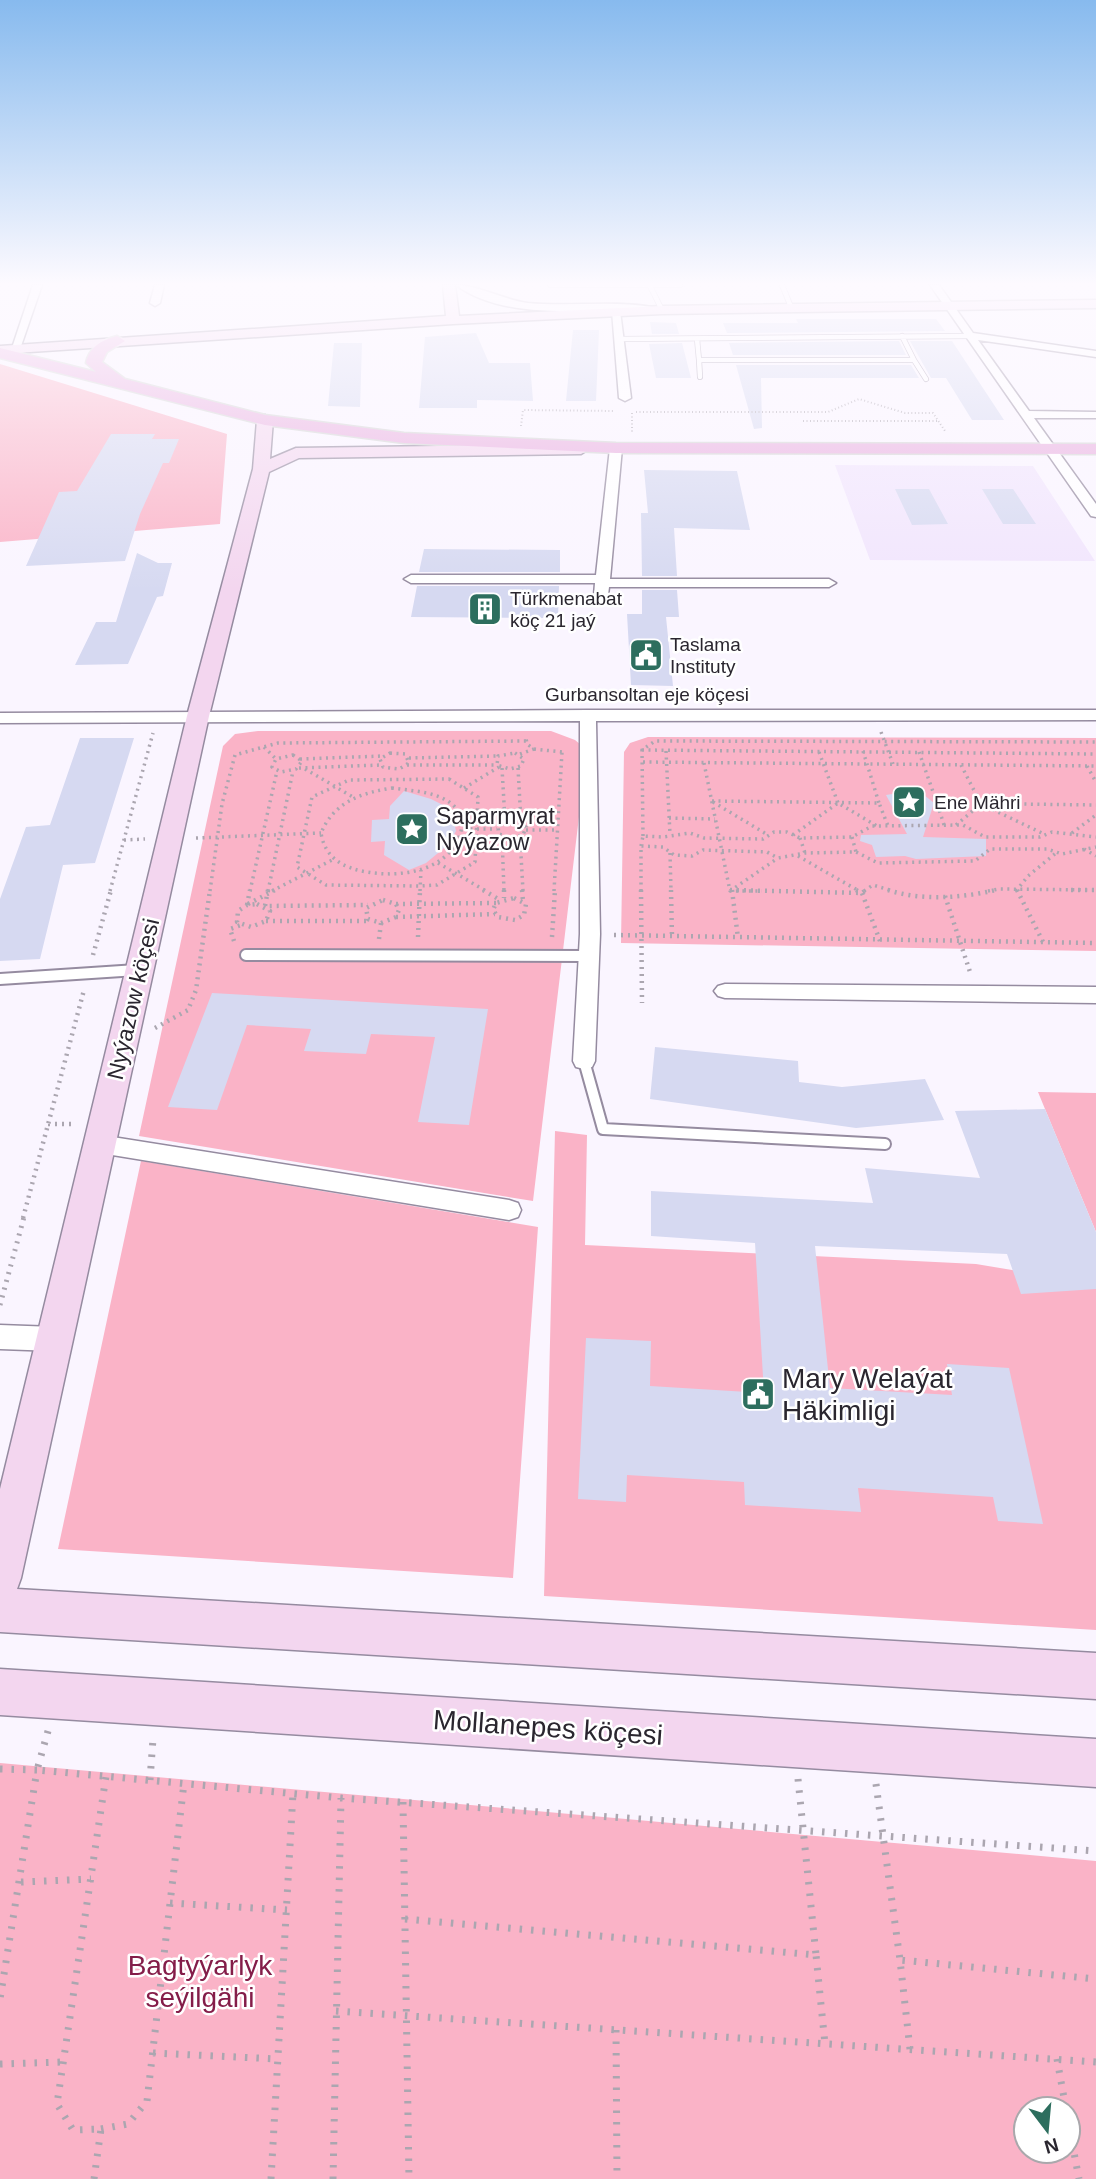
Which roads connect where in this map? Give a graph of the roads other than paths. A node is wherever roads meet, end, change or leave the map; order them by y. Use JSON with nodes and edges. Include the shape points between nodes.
{"nodes":[{"id":1,"x":133,"y":387,"type":"edge"},
{"id":2,"x":624,"y":387,"type":"edge"},
{"id":3,"x":1006,"y":387,"type":"edge"},
{"id":4,"x":625,"y":398,"type":"dead end"},
{"id":5,"x":1025,"y":414,"type":"junction"},
{"id":6,"x":1096,"y":415,"type":"edge"},
{"id":7,"x":265,"y":420,"type":"junction"},
{"id":8,"x":615,"y":448,"type":"junction"},
{"id":9,"x":1049,"y":449,"type":"junction"},
{"id":10,"x":1096,"y":449,"type":"edge"},
{"id":11,"x":261,"y":469,"type":"junction"},
{"id":12,"x":1096,"y":513,"type":"edge"},
{"id":13,"x":411,"y":579,"type":"dead end"},
{"id":14,"x":829,"y":583,"type":"dead end"},
{"id":15,"x":602,"y":586,"type":"junction"},
{"id":16,"x":0,"y":703,"type":"edge"},
{"id":17,"x":587,"y":715,"type":"junction"},
{"id":18,"x":1096,"y":715,"type":"edge"},
{"id":19,"x":198,"y":716,"type":"junction"},
{"id":20,"x":0,"y":718,"type":"edge"},
{"id":21,"x":246,"y":955,"type":"dead end"},
{"id":22,"x":587,"y":956,"type":"junction"},
{"id":23,"x":140,"y":970,"type":"junction"},
{"id":24,"x":0,"y":978,"type":"edge"},
{"id":25,"x":725,"y":991,"type":"dead end"},
{"id":26,"x":1096,"y":995,"type":"edge"},
{"id":27,"x":584,"y":1061,"type":"joint"},
{"id":28,"x":100,"y":1144,"type":"junction"},
{"id":29,"x":885,"y":1144,"type":"dead end"},
{"id":30,"x":509,"y":1210,"type":"dead end"},
{"id":31,"x":0,"y":1337,"type":"edge"},
{"id":32,"x":55,"y":1339,"type":"junction"},
{"id":33,"x":0,"y":1578,"type":"edge"},
{"id":34,"x":0,"y":1610,"type":"edge"},
{"id":35,"x":1096,"y":1676,"type":"edge"},
{"id":36,"x":0,"y":1692,"type":"edge"},
{"id":37,"x":1096,"y":1763,"type":"edge"}],
"edges":[{"from":1,"to":7,"type":"main road"},
{"from":2,"to":4,"type":"street"},
{"from":3,"to":5,"type":"street"},
{"from":5,"to":6,"type":"street"},
{"from":5,"to":9,"type":"street"},
{"from":7,"to":8,"type":"main road","via":[[404,438]]},
{"from":7,"to":11,"type":"street","name":"Nyýazow köçesi"},
{"from":8,"to":9,"type":"main road"},
{"from":8,"to":11,"type":"street","via":[[296,453]]},
{"from":8,"to":15,"type":"street"},
{"from":9,"to":10,"type":"main road"},
{"from":9,"to":12,"type":"street"},
{"from":11,"to":19,"type":"street","name":"Nyýazow köçesi"},
{"from":13,"to":15,"type":"street"},
{"from":14,"to":15,"type":"street"},
{"from":16,"to":19,"type":"street","name":"Gurbansoltan eje köçesi","via":[[139,703]]},
{"from":17,"to":18,"type":"street","name":"Gurbansoltan eje köçesi"},
{"from":17,"to":19,"type":"street","name":"Gurbansoltan eje köçesi"},
{"from":17,"to":22,"type":"street"},
{"from":19,"to":20,"type":"street","name":"Gurbansoltan eje köçesi"},
{"from":19,"to":23,"type":"street","name":"Nyýazow köçesi"},
{"from":21,"to":22,"type":"lane"},
{"from":22,"to":27,"type":"street"},
{"from":23,"to":24,"type":"lane"},
{"from":23,"to":28,"type":"street","name":"Nyýazow köçesi"},
{"from":25,"to":26,"type":"street"},
{"from":27,"to":29,"type":"lane","via":[[603,1129]]},
{"from":28,"to":30,"type":"street"},
{"from":28,"to":32,"type":"street","name":"Nyýazow köçesi"},
{"from":31,"to":32,"type":"street"},
{"from":32,"to":33,"type":"street","name":"Nyýazow köçesi"},
{"from":34,"to":35,"type":"street"},
{"from":36,"to":37,"type":"street","name":"Mollanepes köçesi"}]}
